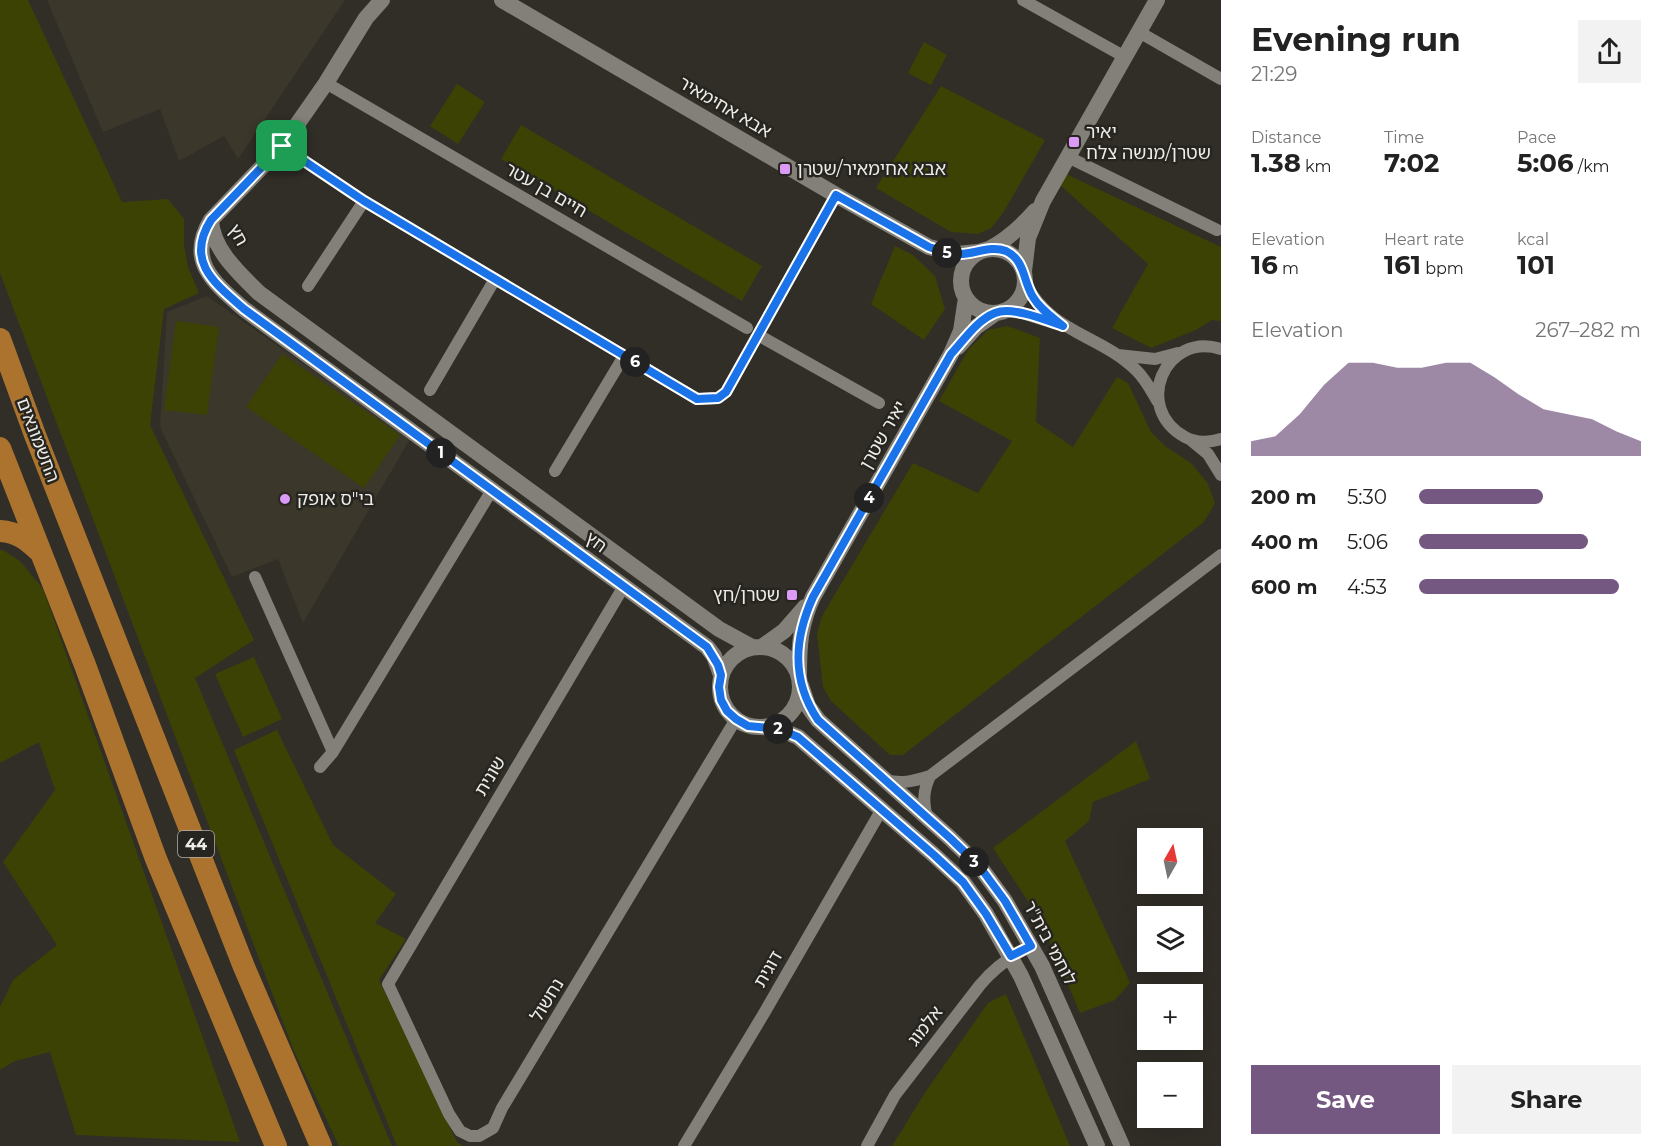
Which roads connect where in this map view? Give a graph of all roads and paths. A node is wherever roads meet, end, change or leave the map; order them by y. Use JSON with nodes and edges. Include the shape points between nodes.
{"nodes":[{"id":1,"x":373,"y":0,"type":"edge"},
{"id":2,"x":382,"y":0,"type":"edge"},
{"id":3,"x":502,"y":0,"type":"edge"},
{"id":4,"x":1023,"y":0,"type":"edge"},
{"id":5,"x":1157,"y":0,"type":"edge"},
{"id":6,"x":366,"y":18,"type":"junction"},
{"id":7,"x":1139,"y":32,"type":"junction"},
{"id":8,"x":1125,"y":57,"type":"junction"},
{"id":9,"x":1221,"y":79,"type":"edge"},
{"id":10,"x":326,"y":83,"type":"junction"},
{"id":11,"x":282,"y":146,"type":"junction"},
{"id":12,"x":1068,"y":157,"type":"junction"},
{"id":13,"x":836,"y":195,"type":"junction"},
{"id":14,"x":364,"y":201,"type":"junction"},
{"id":15,"x":1043,"y":201,"type":"junction"},
{"id":16,"x":211,"y":220,"type":"junction"},
{"id":17,"x":1217,"y":230,"type":"dead end"},
{"id":18,"x":929,"y":247,"type":"junction"},
{"id":19,"x":984,"y":250,"type":"junction"},
{"id":20,"x":1024,"y":277,"type":"junction"},
{"id":21,"x":495,"y":279,"type":"junction"},
{"id":22,"x":308,"y":286,"type":"dead end"},
{"id":23,"x":964,"y":292,"type":"junction"},
{"id":24,"x":999,"y":312,"type":"junction"},
{"id":25,"x":1063,"y":326,"type":"junction"},
{"id":26,"x":753,"y":331,"type":"junction"},
{"id":27,"x":0,"y":339,"type":"edge"},
{"id":28,"x":1221,"y":349,"type":"edge"},
{"id":29,"x":1182,"y":352,"type":"junction"},
{"id":30,"x":951,"y":354,"type":"junction"},
{"id":31,"x":1117,"y":355,"type":"junction"},
{"id":32,"x":624,"y":356,"type":"junction"},
{"id":33,"x":430,"y":390,"type":"dead end"},
{"id":34,"x":1158,"y":402,"type":"junction"},
{"id":35,"x":879,"y":403,"type":"dead end"},
{"id":36,"x":1221,"y":439,"type":"edge"},
{"id":37,"x":1191,"y":440,"type":"junction"},
{"id":38,"x":0,"y":448,"type":"edge"},
{"id":39,"x":0,"y":456,"type":"edge"},
{"id":40,"x":555,"y":471,"type":"dead end"},
{"id":41,"x":1221,"y":475,"type":"edge"},
{"id":42,"x":0,"y":489,"type":"edge"},
{"id":43,"x":492,"y":490,"type":"junction"},
{"id":44,"x":0,"y":531,"type":"edge"},
{"id":45,"x":40,"y":552,"type":"junction"},
{"id":46,"x":1221,"y":555,"type":"edge"},
{"id":47,"x":255,"y":577,"type":"dead end"},
{"id":48,"x":624,"y":586,"type":"junction"},
{"id":49,"x":813,"y":597,"type":"junction"},
{"id":50,"x":758,"y":647,"type":"junction"},
{"id":51,"x":721,"y":675,"type":"junction"},
{"id":52,"x":800,"y":680,"type":"junction"},
{"id":53,"x":736,"y":719,"type":"junction"},
{"id":54,"x":762,"y":727,"type":"junction"},
{"id":55,"x":333,"y":752,"type":"junction"},
{"id":56,"x":320,"y":767,"type":"dead end"},
{"id":57,"x":930,"y":776,"type":"junction"},
{"id":58,"x":881,"y":777,"type":"junction"},
{"id":59,"x":882,"y":809,"type":"junction"},
{"id":60,"x":927,"y":818,"type":"junction"},
{"id":61,"x":1031,"y":946,"type":"junction"},
{"id":62,"x":1011,"y":956,"type":"junction"},
{"id":63,"x":388,"y":984,"type":"joint"},
{"id":64,"x":276,"y":1146,"type":"edge"},
{"id":65,"x":321,"y":1146,"type":"edge"},
{"id":66,"x":684,"y":1146,"type":"edge"},
{"id":67,"x":867,"y":1146,"type":"edge"},
{"id":68,"x":1097,"y":1146,"type":"edge"},
{"id":69,"x":1122,"y":1146,"type":"edge"}],
"edges":[{"from":1,"to":6,"type":"street"},
{"from":2,"to":6,"type":"street"},
{"from":3,"to":13,"type":"street","name":"אבא אחימאיר"},
{"from":4,"to":8,"type":"street"},
{"from":5,"to":7,"type":"street"},
{"from":6,"to":10,"type":"street"},
{"from":7,"to":8,"type":"street"},
{"from":7,"to":9,"type":"street"},
{"from":8,"to":12,"type":"street"},
{"from":10,"to":11,"type":"street"},
{"from":10,"to":26,"type":"street","name":"חיים בן עטר"},
{"from":11,"to":14,"type":"street"},
{"from":11,"to":16,"type":"street"},
{"from":12,"to":15,"type":"street"},
{"from":12,"to":17,"type":"street"},
{"from":13,"to":18,"type":"street","name":"אבא אחימאיר"},
{"from":13,"to":26,"type":"street"},
{"from":14,"to":21,"type":"street"},
{"from":14,"to":22,"type":"street"},
{"from":15,"to":19,"type":"street","via":[[1018,231]]},
{"from":15,"to":20,"type":"street","via":[[1028,238]]},
{"from":16,"to":43,"type":"street","name":"חץ","via":[[202,241],[201,262],[226,293]]},
{"from":16,"to":50,"type":"street","name":"חץ","via":[[214,237],[223,252],[259,293],[719,629]]},
{"from":18,"to":19,"type":"street","name":"אבא אחימאיר","via":[[957,254]]},
{"from":18,"to":23,"type":"street","name":"אבא אחימאיר","via":[[948,266]]},
{"from":19,"to":20,"type":"street","via":[[1007,252],[1020,263]]},
{"from":19,"to":23,"type":"street","via":[[966,262],[961,277]]},
{"from":20,"to":24,"type":"street","via":[[1018,300]]},
{"from":20,"to":25,"type":"street","via":[[1034,299]]},
{"from":21,"to":32,"type":"street"},
{"from":21,"to":33,"type":"street"},
{"from":23,"to":24,"type":"street","via":[[976,308]]},
{"from":23,"to":30,"type":"street","name":"יאיר שטרן","via":[[961,331]]},
{"from":24,"to":25,"type":"street","via":[[1022,313]]},
{"from":24,"to":30,"type":"street","name":"יאיר שטרן","via":[[976,327]]},
{"from":25,"to":31,"type":"street"},
{"from":26,"to":32,"type":"street","via":[[726,392],[718,398],[697,399]]},
{"from":26,"to":35,"type":"street","name":"חיים בן עטר"},
{"from":27,"to":65,"type":"highway","name":"החשמונאים","number":"44","via":[[244,966]]},
{"from":28,"to":29,"type":"street","via":[[1201,346]]},
{"from":29,"to":31,"type":"street","via":[[1155,359]]},
{"from":29,"to":34,"type":"street","via":[[1165,368]]},
{"from":30,"to":49,"type":"street","name":"יאיר שטרן"},
{"from":31,"to":34,"type":"street","via":[[1144,379]]},
{"from":32,"to":40,"type":"street"},
{"from":34,"to":37,"type":"street","via":[[1175,431]]},
{"from":36,"to":37,"type":"street"},
{"from":37,"to":41,"type":"street","via":[[1208,454]]},
{"from":38,"to":45,"type":"highway","number":"44"},
{"from":39,"to":42,"type":"highway"},
{"from":43,"to":48,"type":"street","name":"חץ"},
{"from":43,"to":55,"type":"street"},
{"from":44,"to":45,"type":"highway","via":[[24,537]]},
{"from":45,"to":64,"type":"highway","number":"44","via":[[86,665],[156,859]]},
{"from":46,"to":57,"type":"street"},
{"from":47,"to":55,"type":"street"},
{"from":48,"to":51,"type":"street","name":"חץ","via":[[707,647]]},
{"from":48,"to":63,"type":"street","name":"שונית"},
{"from":49,"to":50,"type":"street","name":"יאיר שטרן","via":[[784,631]]},
{"from":49,"to":52,"type":"street","name":"יאיר שטרן","via":[[801,630]]},
{"from":50,"to":51,"type":"street","via":[[732,657]]},
{"from":50,"to":52,"type":"street","via":[[786,655]]},
{"from":51,"to":53,"type":"street","via":[[721,700]]},
{"from":52,"to":54,"type":"street","via":[[799,698],[790,714]]},
{"from":52,"to":58,"type":"street","name":"לוחמי בית\"ר","via":[[808,706],[818,720]]},
{"from":53,"to":54,"type":"street","via":[[748,726]]},
{"from":53,"to":63,"type":"street","name":"נחשול","via":[[493,1128],[479,1136],[460,1131]]},
{"from":54,"to":59,"type":"street","via":[[798,737]]},
{"from":55,"to":56,"type":"street"},
{"from":57,"to":58,"type":"street","via":[[904,782]]},
{"from":57,"to":60,"type":"street","via":[[923,799]]},
{"from":58,"to":60,"type":"street","name":"לוחמי בית\"ר"},
{"from":59,"to":62,"type":"street","via":[[963,882]]},
{"from":59,"to":66,"type":"street","name":"דוגית"},
{"from":60,"to":61,"type":"street","name":"לוחמי בית\"ר","via":[[980,867]]},
{"from":61,"to":62,"type":"street","name":"אלמוג"},
{"from":61,"to":69,"type":"street","name":"לוחמי בית\"ר"},
{"from":62,"to":67,"type":"street","name":"אלמוג","via":[[993,970],[931,1047],[895,1095]]},
{"from":62,"to":68,"type":"street"}]}
